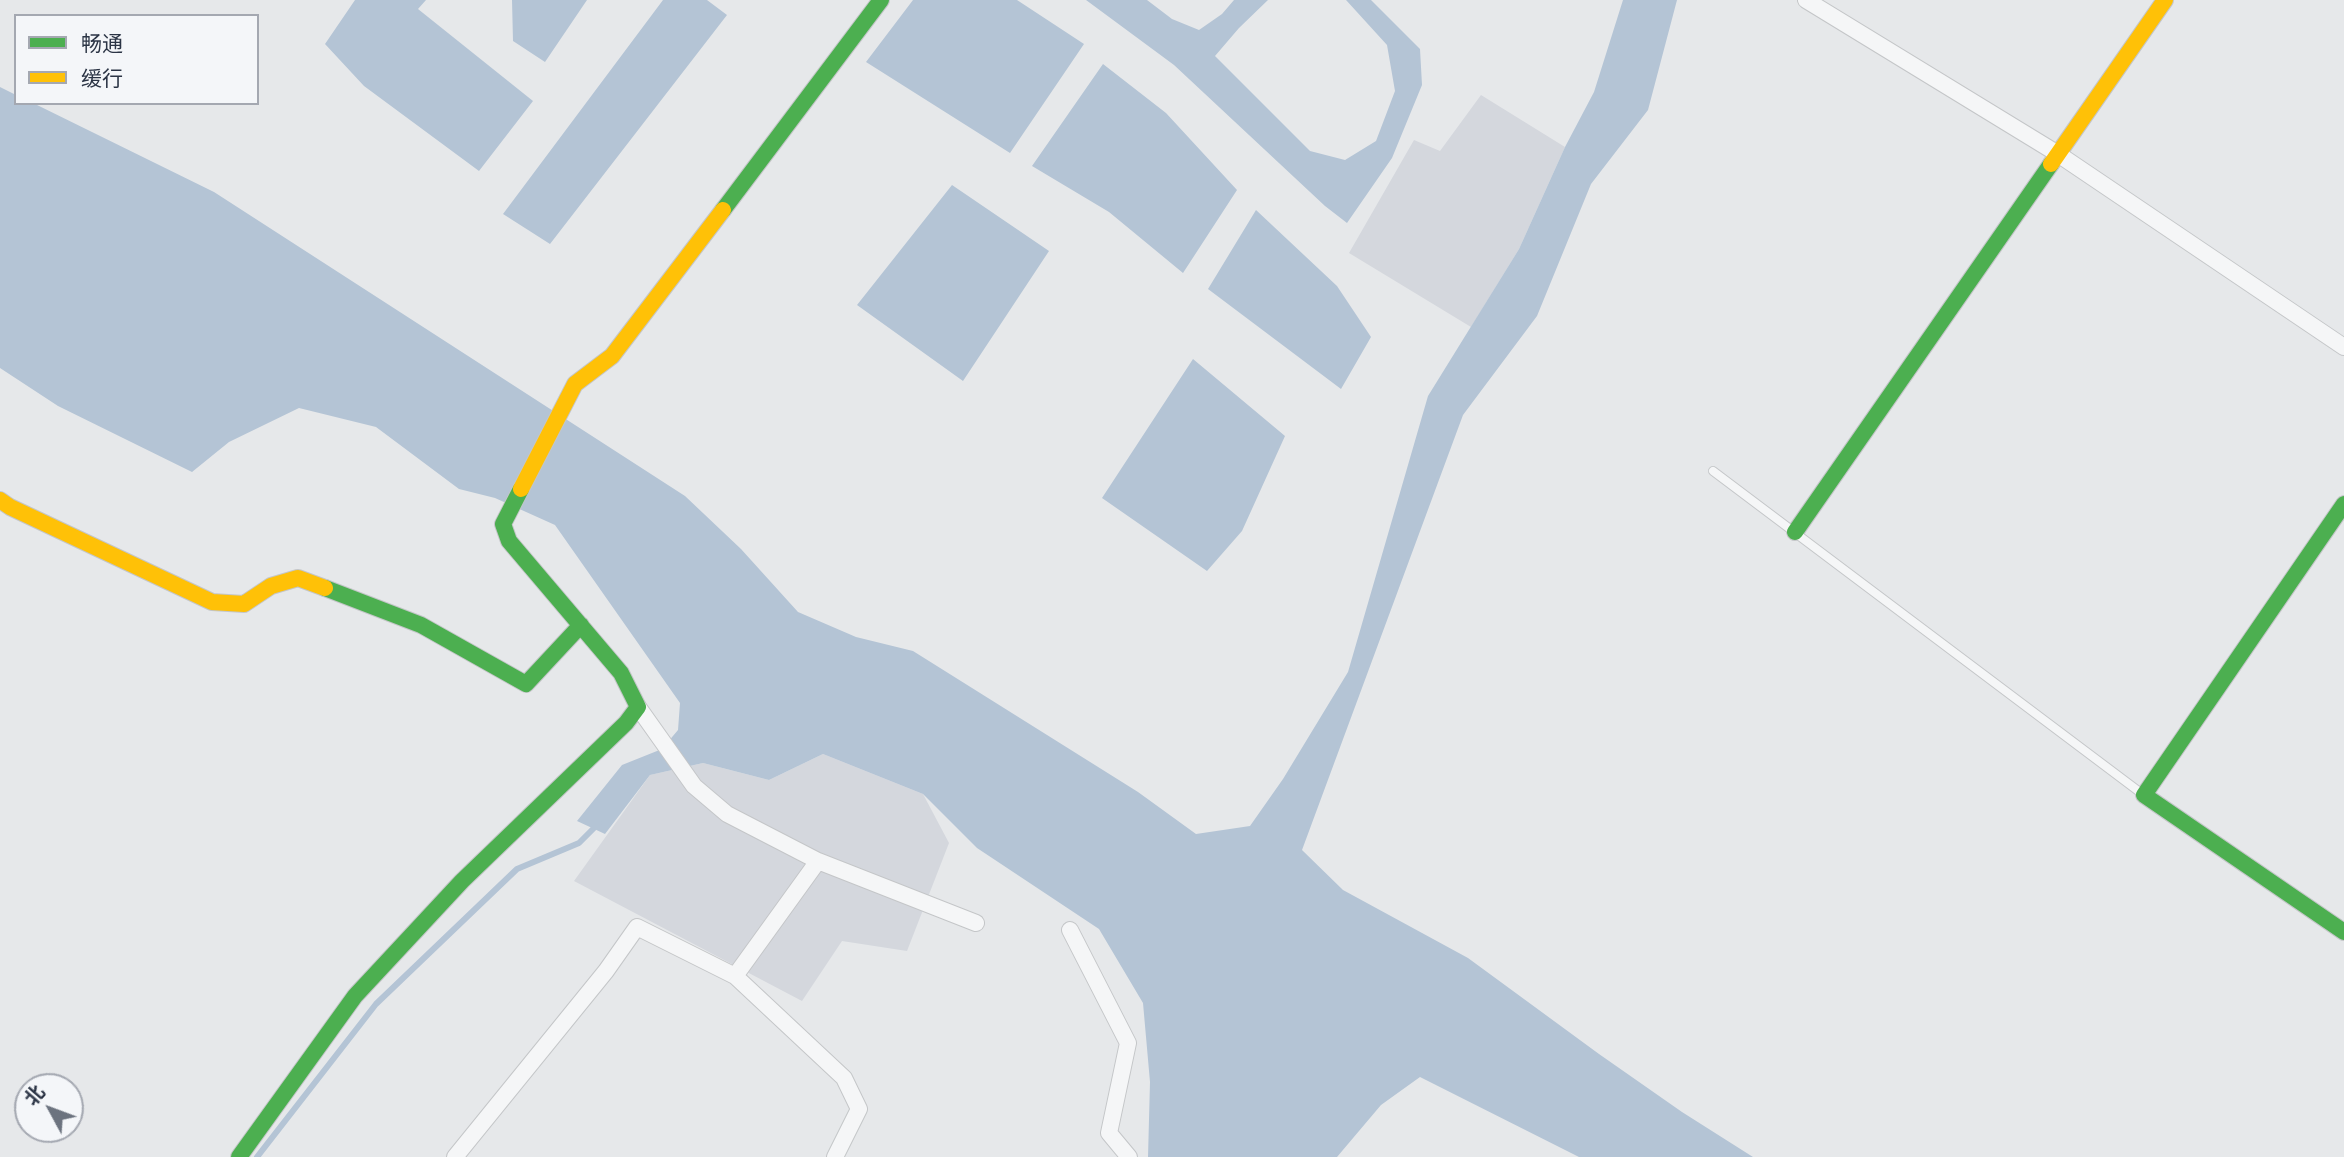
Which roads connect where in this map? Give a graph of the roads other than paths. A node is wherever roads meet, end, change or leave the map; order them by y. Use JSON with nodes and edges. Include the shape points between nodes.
{"nodes":[{"id":1,"x":881,"y":0,"type":"edge"},
{"id":2,"x":1806,"y":0,"type":"edge"},
{"id":3,"x":2165,"y":0,"type":"edge"},
{"id":4,"x":2058,"y":154,"type":"junction"},
{"id":5,"x":2344,"y":347,"type":"edge"},
{"id":6,"x":1713,"y":471,"type":"dead end"},
{"id":7,"x":0,"y":500,"type":"edge"},
{"id":8,"x":2344,"y":504,"type":"edge"},
{"id":9,"x":1795,"y":532,"type":"junction"},
{"id":10,"x":581,"y":625,"type":"junction"},
{"id":11,"x":638,"y":707,"type":"junction"},
{"id":12,"x":2144,"y":795,"type":"junction"},
{"id":13,"x":818,"y":861,"type":"junction"},
{"id":14,"x":976,"y":923,"type":"dead end"},
{"id":15,"x":1069,"y":930,"type":"dead end"},
{"id":16,"x":2344,"y":932,"type":"edge"},
{"id":17,"x":735,"y":976,"type":"junction"},
{"id":18,"x":842,"y":1155,"type":"edge"},
{"id":19,"x":239,"y":1157,"type":"edge"},
{"id":20,"x":455,"y":1157,"type":"edge"},
{"id":21,"x":1129,"y":1157,"type":"edge"}],
"edges":[{"from":1,"to":10,"type":"street","via":[[612,356],[575,384],[503,524],[509,541]]},
{"from":2,"to":4,"type":"street"},
{"from":3,"to":4,"type":"street"},
{"from":4,"to":5,"type":"street"},
{"from":4,"to":9,"type":"street"},
{"from":6,"to":9,"type":"lane"},
{"from":7,"to":10,"type":"street","via":[[212,601],[244,604],[271,586],[299,578],[421,625],[526,684]]},
{"from":8,"to":12,"type":"street"},
{"from":9,"to":12,"type":"lane"},
{"from":10,"to":11,"type":"street","via":[[621,673]]},
{"from":11,"to":13,"type":"street","via":[[694,786],[727,814]]},
{"from":11,"to":19,"type":"street","via":[[462,881],[355,996]]},
{"from":12,"to":16,"type":"street"},
{"from":13,"to":14,"type":"street"},
{"from":13,"to":17,"type":"street"},
{"from":15,"to":21,"type":"street","via":[[1128,1042],[1109,1133]]},
{"from":17,"to":18,"type":"street","via":[[844,1078],[859,1109]]},
{"from":17,"to":20,"type":"street","via":[[637,928]]}]}
